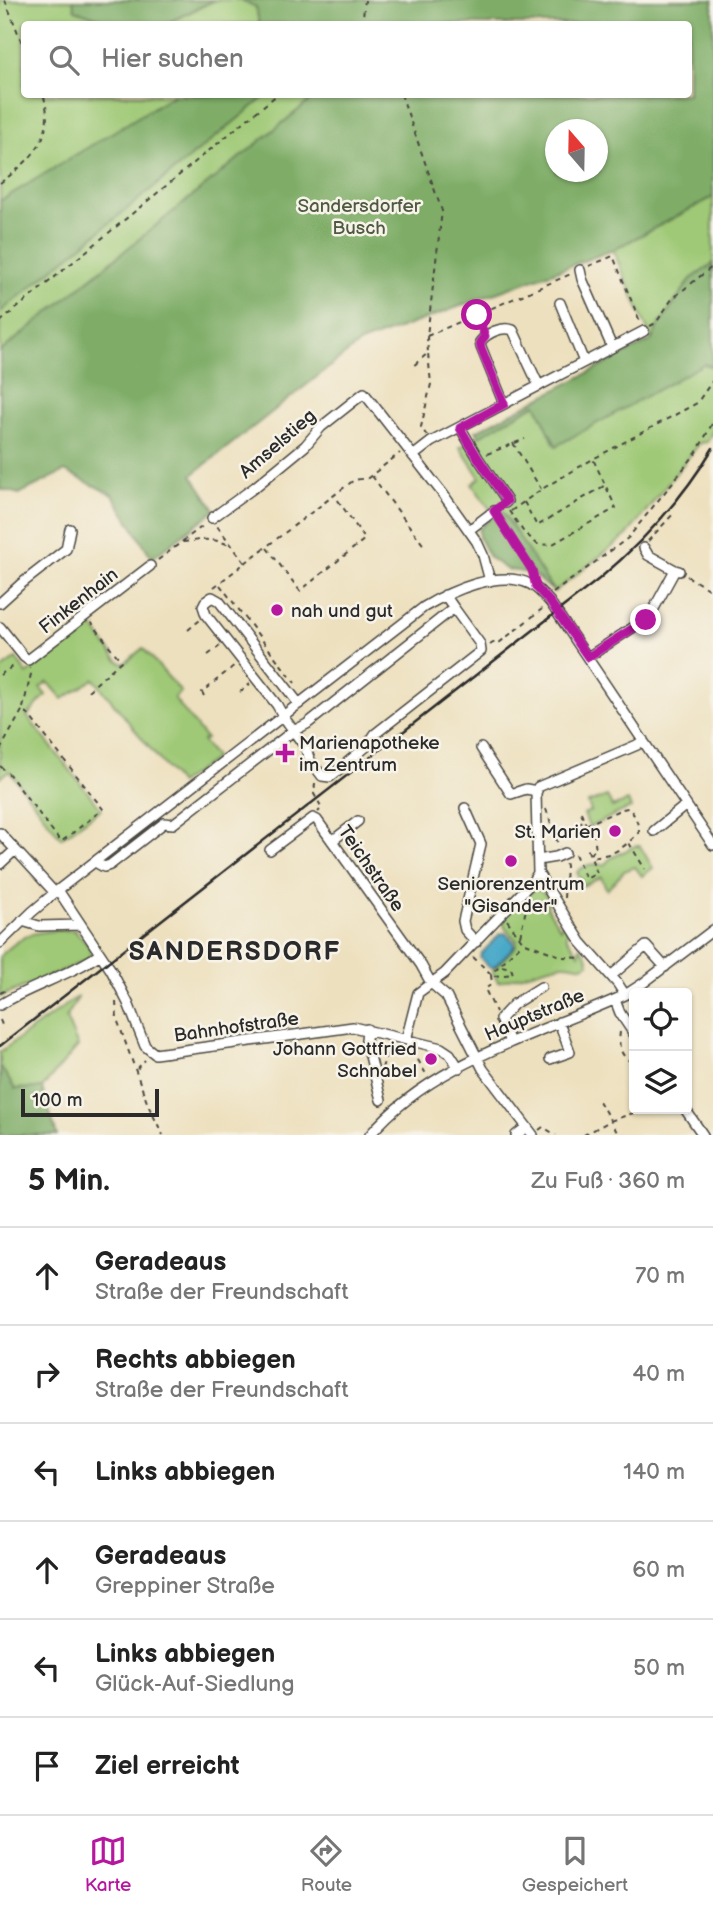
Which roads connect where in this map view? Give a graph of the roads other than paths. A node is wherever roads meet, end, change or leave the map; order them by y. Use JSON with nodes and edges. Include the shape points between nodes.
{"nodes":[{"id":1,"x":580,"y":270,"type":"road end"},
{"id":2,"x":559,"y":303,"type":"dead end"},
{"id":3,"x":643,"y":331,"type":"road end"},
{"id":4,"x":612,"y":347,"type":"junction"},
{"id":5,"x":584,"y":362,"type":"junction"},
{"id":6,"x":539,"y":386,"type":"junction"},
{"id":7,"x":504,"y":404,"type":"junction"},
{"id":8,"x":460,"y":428,"type":"junction"},
{"id":9,"x":410,"y":452,"type":"junction"},
{"id":10,"x":507,"y":507,"type":"road end"},
{"id":11,"x":494,"y":511,"type":"road end"},
{"id":12,"x":212,"y":518,"type":"road end"},
{"id":13,"x":71,"y":529,"type":"dead end"},
{"id":14,"x":469,"y":530,"type":"junction"},
{"id":15,"x":644,"y":548,"type":"road end"},
{"id":16,"x":150,"y":566,"type":"road end"},
{"id":17,"x":490,"y":581,"type":"junction"},
{"id":18,"x":445,"y":595,"type":"junction"},
{"id":19,"x":0,"y":603,"type":"edge"},
{"id":20,"x":454,"y":608,"type":"junction"},
{"id":21,"x":0,"y":627,"type":"edge"},
{"id":22,"x":588,"y":657,"type":"junction"},
{"id":23,"x":303,"y":701,"type":"junction"},
{"id":24,"x":283,"y":716,"type":"junction"},
{"id":25,"x":293,"y":731,"type":"junction"},
{"id":26,"x":643,"y":740,"type":"junction"},
{"id":27,"x":481,"y":748,"type":"dead end"},
{"id":28,"x":215,"y":769,"type":"junction"},
{"id":29,"x":225,"y":783,"type":"junction"},
{"id":30,"x":538,"y":789,"type":"junction"},
{"id":31,"x":686,"y":805,"type":"junction"},
{"id":32,"x":465,"y":808,"type":"dead end"},
{"id":33,"x":160,"y":811,"type":"junction"},
{"id":34,"x":358,"y":821,"type":"dead end"},
{"id":35,"x":164,"y":823,"type":"junction"},
{"id":36,"x":654,"y":831,"type":"dead end"},
{"id":37,"x":0,"y":833,"type":"edge"},
{"id":38,"x":332,"y":841,"type":"junction"},
{"id":39,"x":713,"y":845,"type":"edge"},
{"id":40,"x":270,"y":849,"type":"dead end"},
{"id":41,"x":15,"y":850,"type":"junction"},
{"id":42,"x":567,"y":853,"type":"road end"},
{"id":43,"x":538,"y":860,"type":"junction"},
{"id":44,"x":94,"y":862,"type":"junction"},
{"id":45,"x":0,"y":864,"type":"edge"},
{"id":46,"x":538,"y":873,"type":"junction"},
{"id":47,"x":57,"y":892,"type":"junction"},
{"id":48,"x":22,"y":921,"type":"junction"},
{"id":49,"x":81,"y":925,"type":"junction"},
{"id":50,"x":713,"y":930,"type":"edge"},
{"id":51,"x":476,"y":942,"type":"junction"},
{"id":52,"x":0,"y":943,"type":"edge"},
{"id":53,"x":100,"y":954,"type":"junction"},
{"id":54,"x":665,"y":967,"type":"junction"},
{"id":55,"x":611,"y":976,"type":"junction"},
{"id":56,"x":431,"y":983,"type":"junction"},
{"id":57,"x":541,"y":987,"type":"dead end"},
{"id":58,"x":625,"y":995,"type":"junction"},
{"id":59,"x":615,"y":1000,"type":"junction"},
{"id":60,"x":0,"y":1006,"type":"edge"},
{"id":61,"x":559,"y":1022,"type":"junction"},
{"id":62,"x":629,"y":1026,"type":"edge"},
{"id":63,"x":367,"y":1030,"type":"junction"},
{"id":64,"x":409,"y":1040,"type":"junction"},
{"id":65,"x":510,"y":1042,"type":"junction"},
{"id":66,"x":477,"y":1058,"type":"junction"},
{"id":67,"x":550,"y":1059,"type":"dead end"},
{"id":68,"x":459,"y":1068,"type":"junction"},
{"id":69,"x":381,"y":1100,"type":"dead end"},
{"id":70,"x":688,"y":1114,"type":"edge"},
{"id":71,"x":533,"y":1131,"type":"edge"},
{"id":72,"x":370,"y":1135,"type":"edge"},
{"id":73,"x":516,"y":1135,"type":"edge"},
{"id":74,"x":703,"y":1135,"type":"edge"}],
"edges":[{"from":1,"to":4,"type":"street"},
{"from":2,"to":5,"type":"street"},
{"from":3,"to":4,"type":"street"},
{"from":4,"to":5,"type":"street"},
{"from":5,"to":6,"type":"street"},
{"from":6,"to":7,"type":"street"},
{"from":6,"to":7,"type":"street","via":[[513,330],[485,336],[481,348]]},
{"from":7,"to":8,"type":"street"},
{"from":8,"to":9,"type":"street"},
{"from":8,"to":10,"type":"street"},
{"from":9,"to":12,"type":"street","name":"Amselstieg","via":[[364,393]]},
{"from":9,"to":14,"type":"street"},
{"from":11,"to":14,"type":"street"},
{"from":13,"to":19,"type":"street","via":[[66,549]]},
{"from":14,"to":17,"type":"street"},
{"from":15,"to":22,"type":"street","via":[[648,555],[677,570],[646,620]]},
{"from":16,"to":21,"type":"street","name":"Finkenhain","via":[[26,659]]},
{"from":17,"to":18,"type":"street"},
{"from":17,"to":22,"type":"street","via":[[513,579],[536,587]]},
{"from":18,"to":20,"type":"street"},
{"from":18,"to":23,"type":"street","via":[[416,612]]},
{"from":20,"to":25,"type":"street"},
{"from":20,"to":25,"type":"street","via":[[481,652],[375,734],[330,777],[322,776]]},
{"from":22,"to":26,"type":"street"},
{"from":23,"to":24,"type":"street"},
{"from":23,"to":24,"type":"street","via":[[219,601],[208,599],[203,606],[206,615]]},
{"from":24,"to":25,"type":"street"},
{"from":24,"to":28,"type":"street"},
{"from":25,"to":29,"type":"street"},
{"from":26,"to":30,"type":"street"},
{"from":26,"to":31,"type":"street"},
{"from":27,"to":30,"type":"street","via":[[511,794]]},
{"from":28,"to":29,"type":"street"},
{"from":28,"to":33,"type":"street"},
{"from":29,"to":35,"type":"street","via":[[173,824]]},
{"from":30,"to":43,"type":"street"},
{"from":31,"to":36,"type":"street"},
{"from":31,"to":39,"type":"street"},
{"from":32,"to":51,"type":"street","via":[[481,844],[463,921]]},
{"from":33,"to":35,"type":"street"},
{"from":33,"to":44,"type":"street"},
{"from":34,"to":38,"type":"street"},
{"from":35,"to":44,"type":"street","via":[[110,865]]},
{"from":37,"to":41,"type":"street","name":"Bahnhofstraße"},
{"from":38,"to":40,"type":"street","name":"Teichstraße","via":[[313,818]]},
{"from":38,"to":56,"type":"street","name":"Teichstraße"},
{"from":41,"to":45,"type":"street"},
{"from":41,"to":47,"type":"street","name":"Bahnhofstraße"},
{"from":42,"to":43,"type":"street"},
{"from":43,"to":46,"type":"street"},
{"from":44,"to":47,"type":"street"},
{"from":46,"to":51,"type":"street"},
{"from":46,"to":55,"type":"street","via":[[581,942]]},
{"from":47,"to":48,"type":"street"},
{"from":47,"to":49,"type":"street","name":"Bahnhofstraße"},
{"from":48,"to":49,"type":"street","via":[[39,926]]},
{"from":48,"to":52,"type":"street"},
{"from":49,"to":53,"type":"street","name":"Bahnhofstraße"},
{"from":50,"to":54,"type":"street","name":"Hauptstraße"},
{"from":51,"to":56,"type":"street"},
{"from":53,"to":60,"type":"street"},
{"from":53,"to":63,"type":"street","name":"Bahnhofstraße","via":[[151,1052],[349,1027]]},
{"from":54,"to":55,"type":"street","via":[[646,946]]},
{"from":54,"to":58,"type":"street","name":"Hauptstraße"},
{"from":55,"to":58,"type":"street"},
{"from":56,"to":64,"type":"street","via":[[418,993]]},
{"from":56,"to":66,"type":"street","name":"Teichstraße","via":[[446,996]]},
{"from":57,"to":65,"type":"street","via":[[500,1019]]},
{"from":58,"to":59,"type":"street","name":"Hauptstraße"},
{"from":59,"to":61,"type":"street","name":"Hauptstraße"},
{"from":59,"to":62,"type":"street"},
{"from":61,"to":65,"type":"street","name":"Hauptstraße"},
{"from":61,"to":67,"type":"street","via":[[570,1052]]},
{"from":63,"to":64,"type":"street","name":"Bahnhofstraße"},
{"from":63,"to":69,"type":"street"},
{"from":64,"to":68,"type":"street","name":"Bahnhofstraße","via":[[446,1051]]},
{"from":65,"to":66,"type":"street","name":"Hauptstraße"},
{"from":66,"to":68,"type":"street","name":"Hauptstraße"},
{"from":66,"to":71,"type":"street","name":"Teichstraße"},
{"from":68,"to":72,"type":"street","name":"Hauptstraße","via":[[397,1107]]},
{"from":70,"to":74,"type":"street"},
{"from":71,"to":73,"type":"street"}]}
